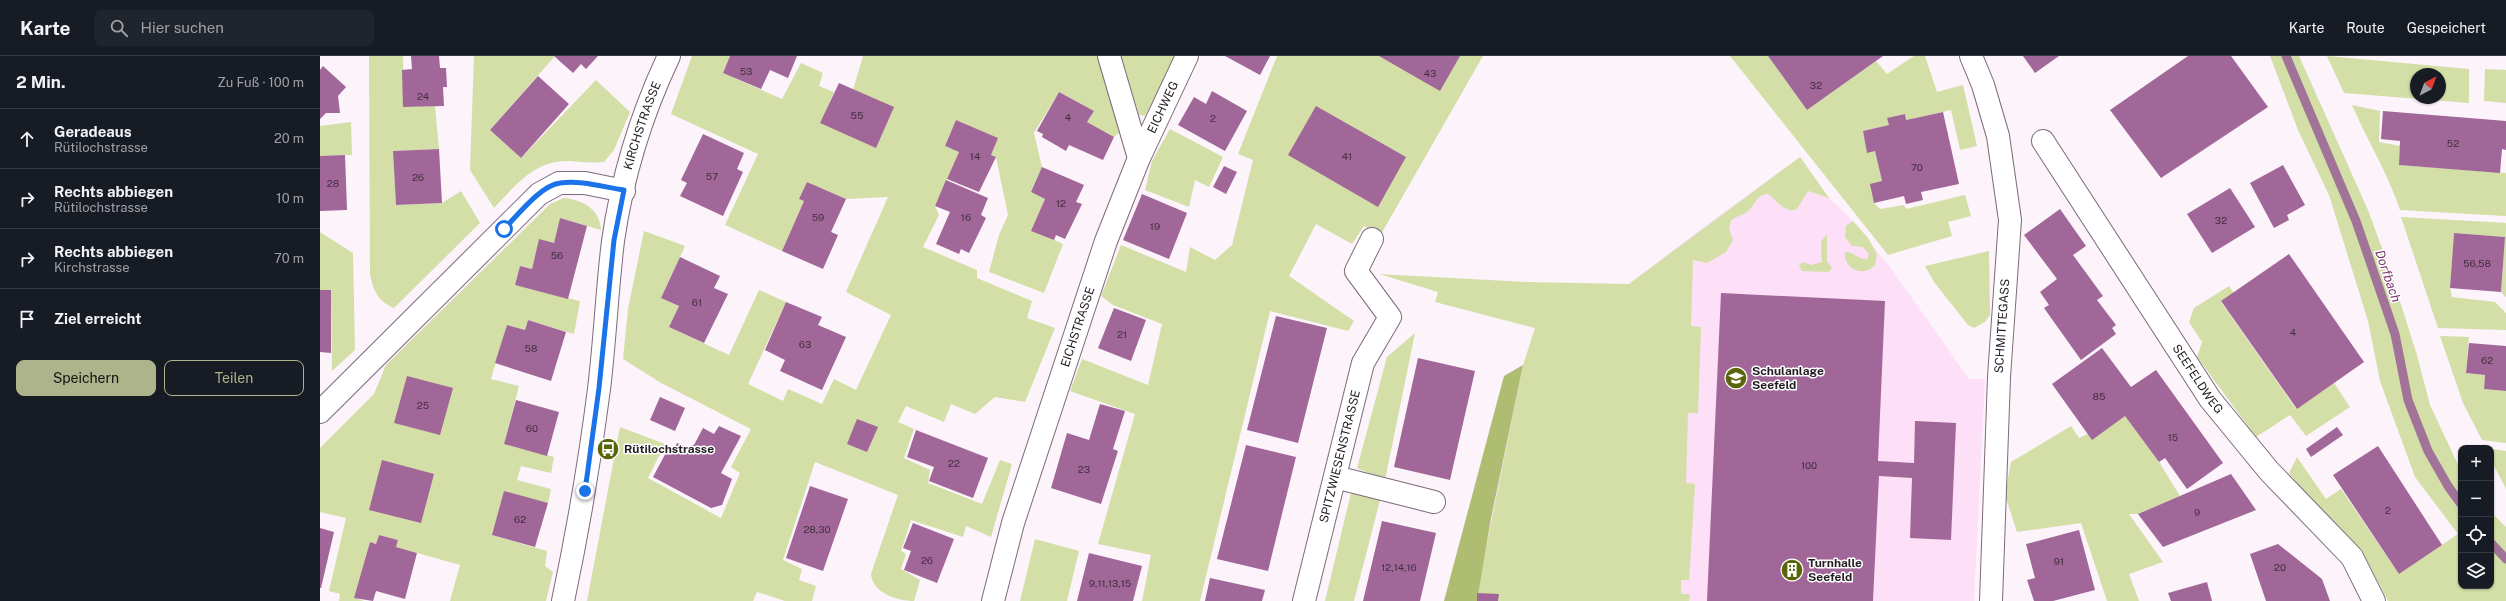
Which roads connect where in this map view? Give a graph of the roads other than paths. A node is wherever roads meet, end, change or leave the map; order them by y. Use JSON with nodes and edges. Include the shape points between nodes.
{"nodes":[{"id":1,"x":669,"y":56,"type":"edge"},
{"id":2,"x":1109,"y":56,"type":"edge"},
{"id":3,"x":1187,"y":56,"type":"edge"},
{"id":4,"x":1971,"y":56,"type":"edge"},
{"id":5,"x":2042,"y":141,"type":"dead end"},
{"id":6,"x":1139,"y":158,"type":"junction"},
{"id":7,"x":624,"y":190,"type":"junction"},
{"id":8,"x":1372,"y":239,"type":"dead end"},
{"id":9,"x":320,"y":412,"type":"edge"},
{"id":10,"x":1335,"y":477,"type":"junction"},
{"id":11,"x":1434,"y":502,"type":"dead end"},
{"id":12,"x":563,"y":601,"type":"edge"},
{"id":13,"x":993,"y":601,"type":"edge"},
{"id":14,"x":1304,"y":601,"type":"edge"},
{"id":15,"x":1991,"y":601,"type":"edge"},
{"id":16,"x":2374,"y":601,"type":"edge"}],
"edges":[{"from":1,"to":7,"type":"street","name":"KIRCHSTRASSE","via":[[650,97]]},
{"from":2,"to":6,"type":"street"},
{"from":3,"to":6,"type":"street","name":"EICHWEG"},
{"from":4,"to":15,"type":"street","name":"SCHMITTEGASS","via":[[1983,85],[1998,136],[2010,220],[1999,377]]},
{"from":5,"to":16,"type":"street","name":"SEEFELDWEG","via":[[2210,399],[2268,471],[2352,557]]},
{"from":6,"to":13,"type":"street","name":"EICHSTRASSE","via":[[1106,241],[1071,342],[1013,523]]},
{"from":7,"to":9,"type":"street","via":[[585,183],[558,183],[539,194]]},
{"from":7,"to":12,"type":"street","name":"KIRCHSTRASSE","via":[[614,240],[599,388],[584,497]]},
{"from":8,"to":10,"type":"street","name":"SPITZWIESENSTRASSE","via":[[1356,270],[1390,318],[1363,363]]},
{"from":10,"to":11,"type":"street"},
{"from":10,"to":14,"type":"street","name":"SPITZWIESENSTRASSE"}]}
